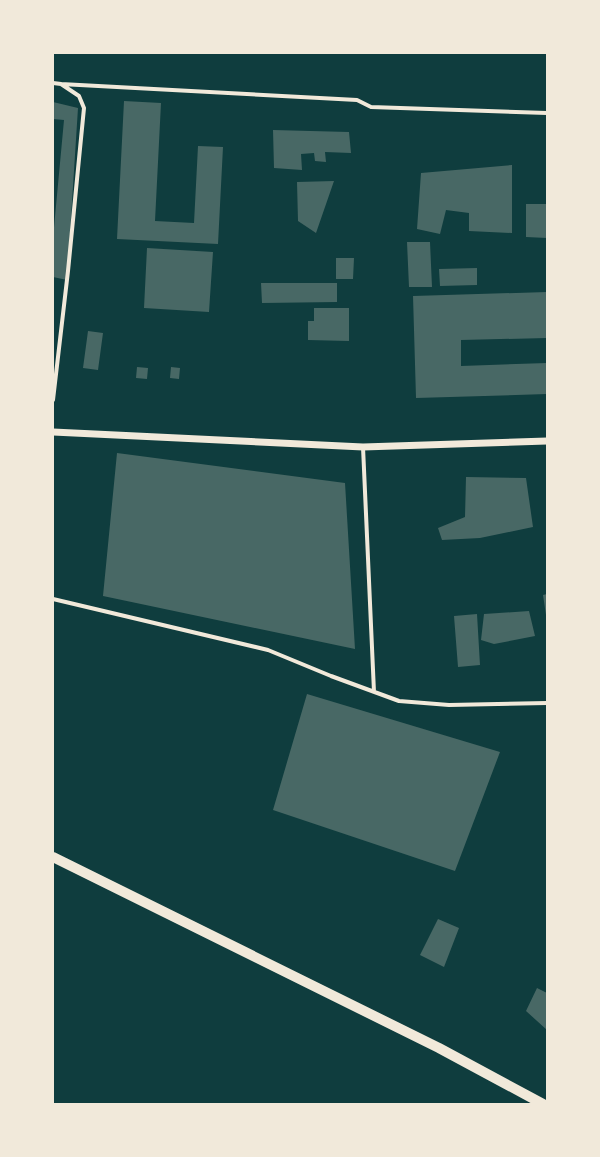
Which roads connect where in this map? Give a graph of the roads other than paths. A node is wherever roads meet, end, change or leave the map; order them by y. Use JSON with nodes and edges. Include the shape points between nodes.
{"nodes":[{"id":1,"x":53,"y":83,"type":"edge"},
{"id":2,"x":62,"y":84,"type":"junction"},
{"id":3,"x":547,"y":113,"type":"edge"},
{"id":4,"x":53,"y":400,"type":"edge"},
{"id":5,"x":53,"y":432,"type":"edge"},
{"id":6,"x":547,"y":441,"type":"edge"},
{"id":7,"x":363,"y":447,"type":"junction"},
{"id":8,"x":53,"y":599,"type":"edge"},
{"id":9,"x":374,"y":692,"type":"junction"},
{"id":10,"x":547,"y":703,"type":"edge"},
{"id":11,"x":53,"y":857,"type":"edge"},
{"id":12,"x":543,"y":1104,"type":"edge"}],
"edges":[{"from":1,"to":2,"type":"street"},
{"from":2,"to":3,"type":"street","via":[[357,100],[371,107]]},
{"from":2,"to":4,"type":"street","via":[[79,96],[84,108]]},
{"from":5,"to":7,"type":"street"},
{"from":6,"to":7,"type":"street"},
{"from":7,"to":9,"type":"street"},
{"from":8,"to":9,"type":"street","via":[[268,650]]},
{"from":9,"to":10,"type":"street","via":[[399,701],[449,705]]},
{"from":11,"to":12,"type":"main road","via":[[439,1048]]}]}
